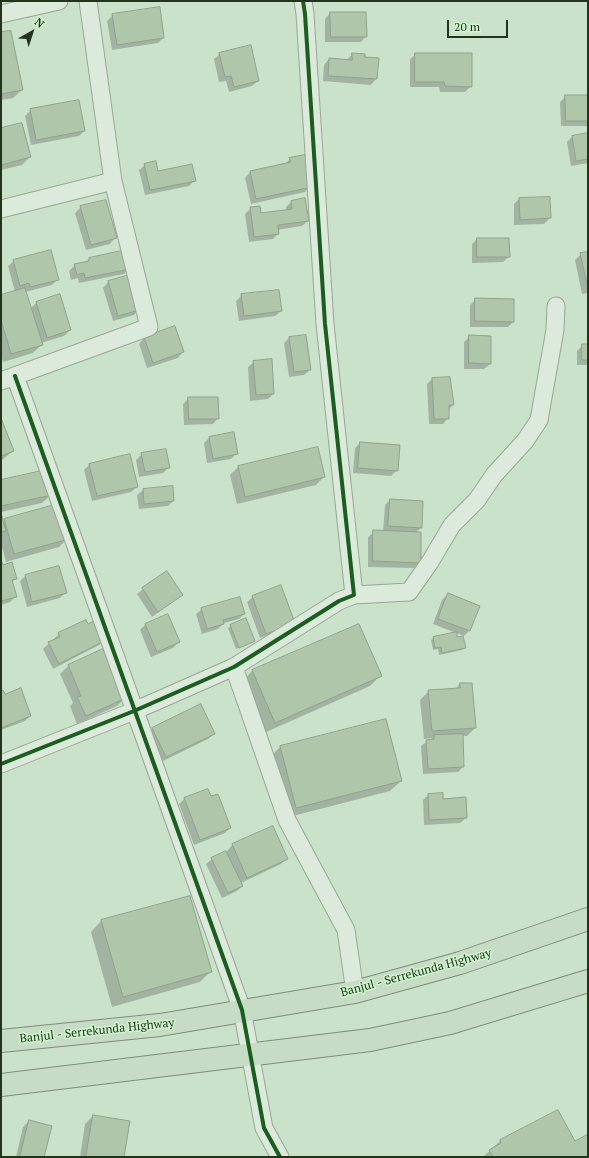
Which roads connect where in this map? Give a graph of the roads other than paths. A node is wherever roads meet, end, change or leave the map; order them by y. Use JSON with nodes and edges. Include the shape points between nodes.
{"nodes":[{"id":1,"x":59,"y":1,"type":"edge"},
{"id":2,"x":88,"y":1,"type":"edge"},
{"id":3,"x":303,"y":1,"type":"edge"},
{"id":4,"x":1,"y":14,"type":"edge"},
{"id":5,"x":113,"y":181,"type":"junction"},
{"id":6,"x":1,"y":209,"type":"edge"},
{"id":7,"x":556,"y":306,"type":"dead end"},
{"id":8,"x":8,"y":378,"type":"edge"},
{"id":9,"x":354,"y":595,"type":"junction"},
{"id":10,"x":234,"y":667,"type":"junction"},
{"id":11,"x":134,"y":711,"type":"junction"},
{"id":12,"x":1,"y":764,"type":"edge"},
{"id":13,"x":588,"y":919,"type":"edge"},
{"id":14,"x":588,"y":981,"type":"edge"},
{"id":15,"x":355,"y":992,"type":"junction"},
{"id":16,"x":242,"y":1010,"type":"junction"},
{"id":17,"x":1,"y":1041,"type":"edge"},
{"id":18,"x":250,"y":1055,"type":"junction"},
{"id":19,"x":1,"y":1085,"type":"edge"},
{"id":20,"x":280,"y":1157,"type":"edge"}],
"edges":[{"from":1,"to":4,"type":"street"},
{"from":2,"to":5,"type":"street"},
{"from":3,"to":9,"type":"street","via":[[325,324]]},
{"from":5,"to":6,"type":"street"},
{"from":5,"to":8,"type":"street","via":[[149,327]]},
{"from":7,"to":9,"type":"street","via":[[555,330],[539,420],[525,441],[494,474],[477,500],[452,525],[409,592]]},
{"from":8,"to":11,"type":"street"},
{"from":9,"to":10,"type":"street","via":[[339,601]]},
{"from":10,"to":11,"type":"street"},
{"from":10,"to":15,"type":"street","via":[[288,820],[346,930]]},
{"from":11,"to":12,"type":"street"},
{"from":11,"to":16,"type":"street"},
{"from":13,"to":15,"type":"highway","name":"Banjul - Serrekunda Highway","via":[[460,964]]},
{"from":14,"to":18,"type":"highway","via":[[450,1023],[370,1040]]},
{"from":15,"to":16,"type":"highway","name":"Banjul - Serrekunda Highway"},
{"from":16,"to":17,"type":"highway","name":"Banjul - Serrekunda Highway","via":[[160,1025]]},
{"from":16,"to":18,"type":"street"},
{"from":18,"to":19,"type":"highway"},
{"from":18,"to":20,"type":"street","via":[[264,1128]]}]}
